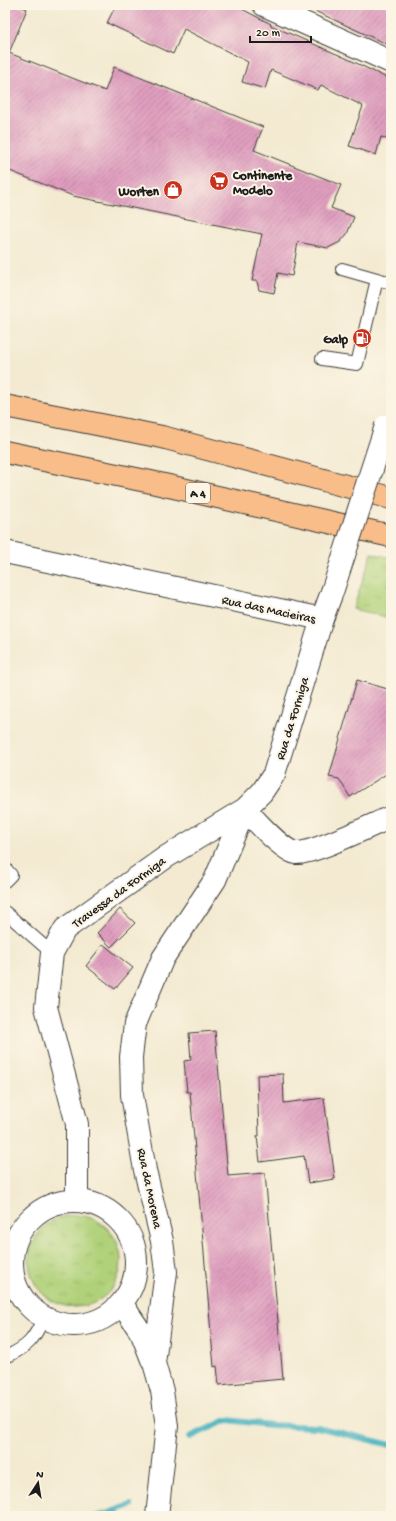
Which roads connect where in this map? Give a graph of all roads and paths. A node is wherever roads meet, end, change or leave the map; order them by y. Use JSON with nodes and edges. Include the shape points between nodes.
{"nodes":[{"id":1,"x":264,"y":5,"type":"edge"},
{"id":2,"x":391,"y":62,"type":"edge"},
{"id":3,"x":342,"y":269,"type":"dead end"},
{"id":4,"x":377,"y":279,"type":"junction"},
{"id":5,"x":391,"y":283,"type":"edge"},
{"id":6,"x":322,"y":359,"type":"dead end"},
{"id":7,"x":5,"y":406,"type":"edge"},
{"id":8,"x":389,"y":420,"type":"edge"},
{"id":9,"x":5,"y":452,"type":"edge"},
{"id":10,"x":391,"y":498,"type":"edge"},
{"id":11,"x":391,"y":536,"type":"edge"},
{"id":12,"x":5,"y":552,"type":"edge"},
{"id":13,"x":322,"y":619,"type":"junction"},
{"id":14,"x":245,"y":809,"type":"junction"},
{"id":15,"x":391,"y":817,"type":"edge"},
{"id":16,"x":5,"y":868,"type":"edge"},
{"id":17,"x":215,"y":880,"type":"joint"},
{"id":18,"x":5,"y":881,"type":"edge"},
{"id":19,"x":5,"y":912,"type":"edge"},
{"id":20,"x":52,"y":953,"type":"junction"},
{"id":21,"x":77,"y":1201,"type":"junction"},
{"id":22,"x":8,"y":1266,"type":"edge"},
{"id":23,"x":122,"y":1304,"type":"junction"},
{"id":24,"x":44,"y":1318,"type":"junction"},
{"id":25,"x":8,"y":1356,"type":"dead end"},
{"id":26,"x":154,"y":1363,"type":"junction"},
{"id":27,"x":158,"y":1516,"type":"edge"}],
"edges":[{"from":1,"to":2,"type":"street"},
{"from":3,"to":4,"type":"lane"},
{"from":4,"to":5,"type":"lane"},
{"from":4,"to":6,"type":"lane","via":[[357,364]]},
{"from":7,"to":10,"type":"highway","via":[[162,437]]},
{"from":8,"to":13,"type":"street","name":"Rua das Macieiras","bridge":true},
{"from":9,"to":11,"type":"highway","number":"A 4"},
{"from":12,"to":13,"type":"street","name":"Rua das Macieiras"},
{"from":13,"to":14,"type":"street","name":"Rua da Formiga","via":[[274,774],[262,792]]},
{"from":14,"to":15,"type":"street","via":[[278,842],[295,853],[308,852]]},
{"from":14,"to":17,"type":"street","name":"Rua da Formiga"},
{"from":14,"to":20,"type":"street","name":"Travessa da Formiga","via":[[166,857],[65,929]]},
{"from":16,"to":18,"type":"lane","via":[[11,875]]},
{"from":17,"to":26,"type":"street","name":"Rua da Morena","via":[[163,958],[135,1024],[130,1057],[132,1095],[166,1272]]},
{"from":19,"to":20,"type":"lane"},
{"from":20,"to":21,"type":"street","name":"Travessa da Formiga","via":[[46,1008],[77,1124]]},
{"from":21,"to":22,"type":"street","via":[[56,1204],[38,1213],[23,1227]]},
{"from":21,"to":23,"type":"street","via":[[96,1205],[114,1215],[127,1230],[135,1248],[137,1268],[132,1287]]},
{"from":22,"to":24,"type":"street","via":[[28,1305]]},
{"from":23,"to":24,"type":"street","via":[[106,1317],[86,1324],[64,1324]]},
{"from":23,"to":26,"type":"street","via":[[142,1334]]},
{"from":24,"to":25,"type":"lane","via":[[24,1348]]},
{"from":26,"to":27,"type":"street","name":"Rua da Morena","via":[[162,1391],[167,1426]]}]}
